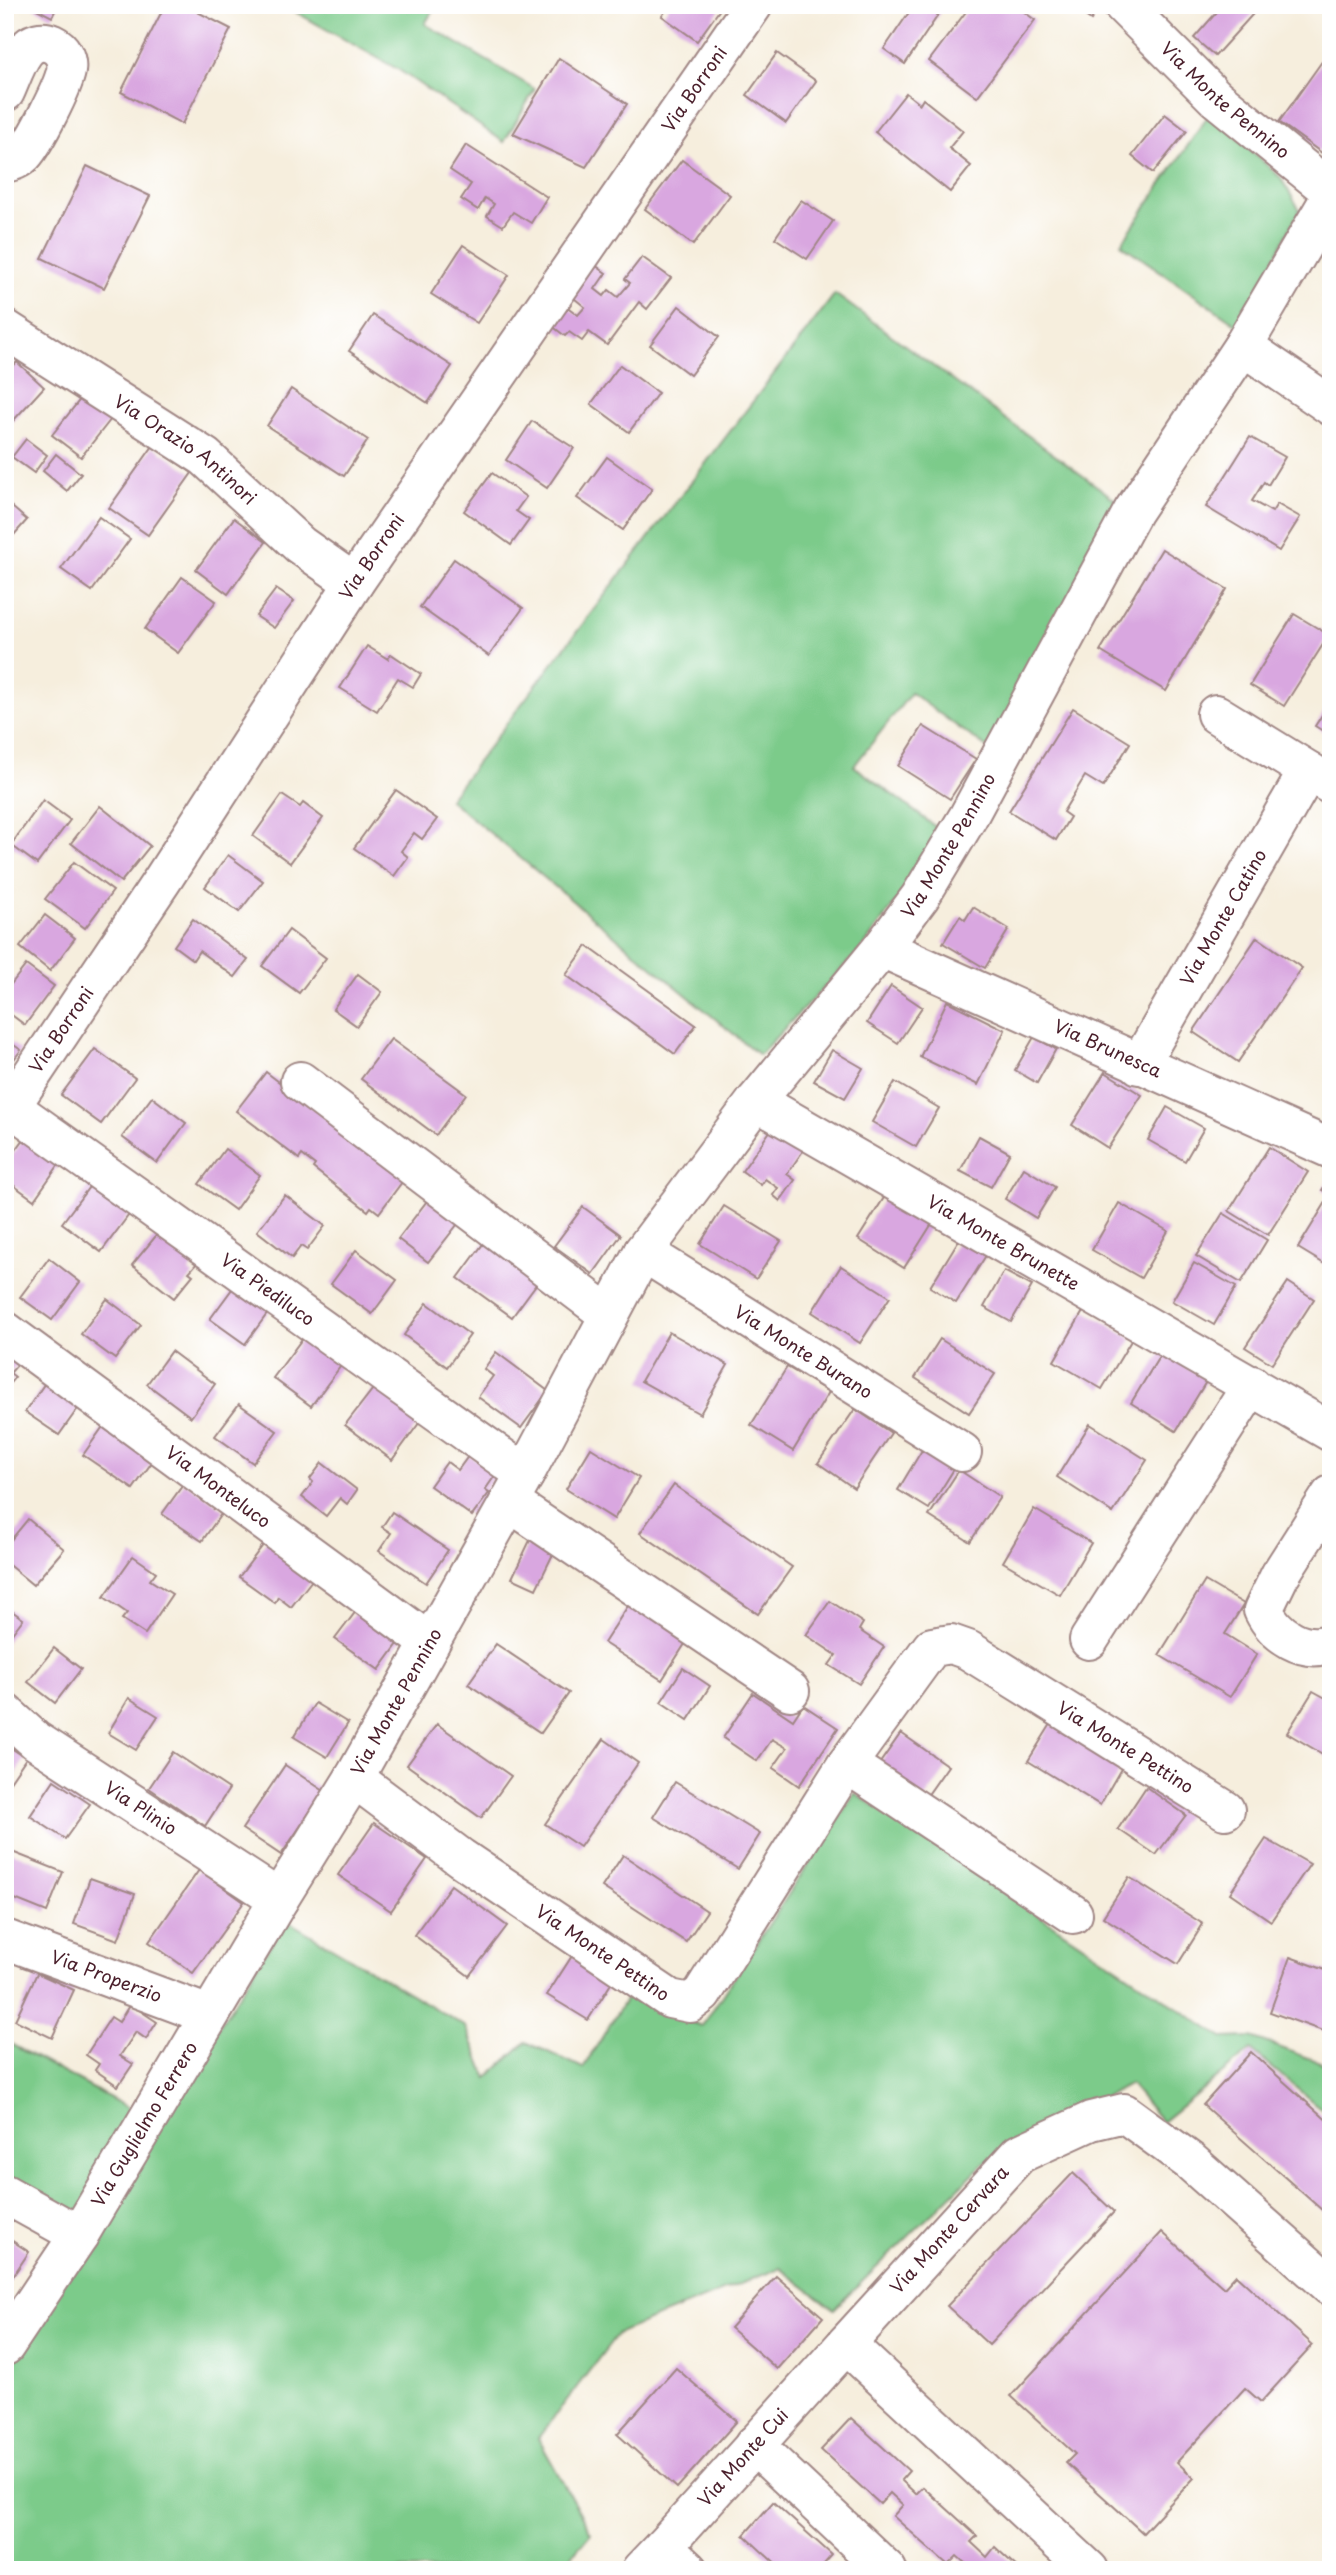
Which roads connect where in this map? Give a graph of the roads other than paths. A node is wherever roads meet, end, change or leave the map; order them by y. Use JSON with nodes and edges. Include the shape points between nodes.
{"nodes":[{"id":1,"x":753,"y":5,"type":"edge"},
{"id":2,"x":1123,"y":5,"type":"edge"},
{"id":3,"x":5,"y":92,"type":"edge"},
{"id":4,"x":5,"y":163,"type":"edge"},
{"id":5,"x":1331,"y":191,"type":"edge"},
{"id":6,"x":1331,"y":197,"type":"edge"},
{"id":7,"x":5,"y":329,"type":"edge"},
{"id":8,"x":1243,"y":346,"type":"junction"},
{"id":9,"x":1331,"y":407,"type":"edge"},
{"id":10,"x":354,"y":583,"type":"junction"},
{"id":11,"x":1216,"y":714,"type":"dead end"},
{"id":12,"x":1319,"y":778,"type":"edge"},
{"id":13,"x":882,"y":948,"type":"junction"},
{"id":14,"x":1139,"y":1065,"type":"junction"},
{"id":15,"x":300,"y":1082,"type":"dead end"},
{"id":16,"x":756,"y":1101,"type":"junction"},
{"id":17,"x":8,"y":1111,"type":"edge"},
{"id":18,"x":1331,"y":1149,"type":"edge"},
{"id":19,"x":643,"y":1252,"type":"junction"},
{"id":20,"x":608,"y":1314,"type":"junction"},
{"id":21,"x":5,"y":1331,"type":"edge"},
{"id":22,"x":1252,"y":1385,"type":"junction"},
{"id":23,"x":1331,"y":1432,"type":"edge"},
{"id":24,"x":962,"y":1452,"type":"dead end"},
{"id":25,"x":517,"y":1488,"type":"junction"},
{"id":26,"x":1331,"y":1495,"type":"edge"},
{"id":27,"x":1089,"y":1640,"type":"dead end"},
{"id":28,"x":430,"y":1643,"type":"junction"},
{"id":29,"x":1331,"y":1643,"type":"edge"},
{"id":30,"x":790,"y":1691,"type":"dead end"},
{"id":31,"x":5,"y":1713,"type":"edge"},
{"id":32,"x":847,"y":1764,"type":"junction"},
{"id":33,"x":354,"y":1777,"type":"junction"},
{"id":34,"x":1225,"y":1810,"type":"dead end"},
{"id":35,"x":279,"y":1899,"type":"junction"},
{"id":36,"x":1073,"y":1914,"type":"dead end"},
{"id":37,"x":5,"y":1940,"type":"edge"},
{"id":38,"x":209,"y":2015,"type":"junction"},
{"id":39,"x":5,"y":2194,"type":"edge"},
{"id":40,"x":79,"y":2235,"type":"junction"},
{"id":41,"x":1331,"y":2286,"type":"edge"},
{"id":42,"x":846,"y":2344,"type":"junction"},
{"id":43,"x":5,"y":2346,"type":"edge"},
{"id":44,"x":754,"y":2445,"type":"junction"},
{"id":45,"x":664,"y":2562,"type":"edge"},
{"id":46,"x":887,"y":2570,"type":"edge"},
{"id":47,"x":1088,"y":2570,"type":"edge"}],
"edges":[{"from":1,"to":10,"type":"street","name":"Via Borroni"},
{"from":2,"to":5,"type":"street","name":"Via Monte Pennino","via":[[1216,98]]},
{"from":3,"to":4,"type":"street","via":[[24,51],[35,43],[59,46],[66,70],[48,111],[24,154]]},
{"from":6,"to":8,"type":"street","name":"Via Monte Pennino"},
{"from":7,"to":10,"type":"street","name":"Via Orazio Antinori","via":[[205,457],[300,545]]},
{"from":8,"to":9,"type":"street"},
{"from":8,"to":13,"type":"street","name":"Via Monte Pennino","via":[[1133,511],[968,817],[920,897]]},
{"from":10,"to":17,"type":"street","name":"Via Borroni"},
{"from":11,"to":12,"type":"street","name":"Via Monte Catino"},
{"from":12,"to":14,"type":"street","name":"Via Monte Catino"},
{"from":13,"to":14,"type":"street","name":"Via Brunesca"},
{"from":13,"to":16,"type":"street","name":"Via Monte Pennino"},
{"from":14,"to":18,"type":"street","name":"Via Brunesca"},
{"from":15,"to":20,"type":"street"},
{"from":16,"to":19,"type":"street","name":"Via Monte Pennino"},
{"from":16,"to":22,"type":"street","name":"Via Monte Brunette"},
{"from":17,"to":25,"type":"street","name":"Via Piediluco"},
{"from":19,"to":20,"type":"street","name":"Via Monte Pennino"},
{"from":19,"to":24,"type":"street","name":"Via Monte Burano"},
{"from":20,"to":25,"type":"street","name":"Via Monte Pennino"},
{"from":21,"to":28,"type":"street","name":"Via Monteluco"},
{"from":22,"to":23,"type":"street","name":"Via Monte Brunette"},
{"from":22,"to":27,"type":"street"},
{"from":25,"to":28,"type":"street","name":"Via Monte Pennino"},
{"from":25,"to":30,"type":"street"},
{"from":26,"to":29,"type":"street","via":[[1280,1575],[1263,1611],[1270,1625],[1295,1642],[1318,1648]]},
{"from":28,"to":33,"type":"street","name":"Via Monte Pennino"},
{"from":31,"to":35,"type":"street","name":"Via Plinio","via":[[35,1740]]},
{"from":32,"to":33,"type":"street","name":"Via Monte Pettino","via":[[702,1994],[690,2003],[670,1999],[461,1858]]},
{"from":32,"to":34,"type":"street","name":"Via Monte Pettino","via":[[932,1647],[951,1644],[968,1650]]},
{"from":32,"to":36,"type":"street"},
{"from":33,"to":35,"type":"street","name":"Via Monte Pennino"},
{"from":35,"to":38,"type":"street","name":"Via Guglielmo Ferrero"},
{"from":37,"to":38,"type":"street","name":"Via Properzio"},
{"from":38,"to":40,"type":"street","name":"Via Guglielmo Ferrero"},
{"from":39,"to":40,"type":"street"},
{"from":40,"to":43,"type":"street","name":"Via Guglielmo Ferrero"},
{"from":41,"to":42,"type":"street","name":"Via Monte Cervara","via":[[1191,2162],[1124,2113],[1091,2121],[1019,2154]]},
{"from":42,"to":44,"type":"street","name":"Via Monte Cui"},
{"from":42,"to":47,"type":"street"},
{"from":44,"to":45,"type":"street","name":"Via Monte Cui"},
{"from":44,"to":46,"type":"street"}]}
